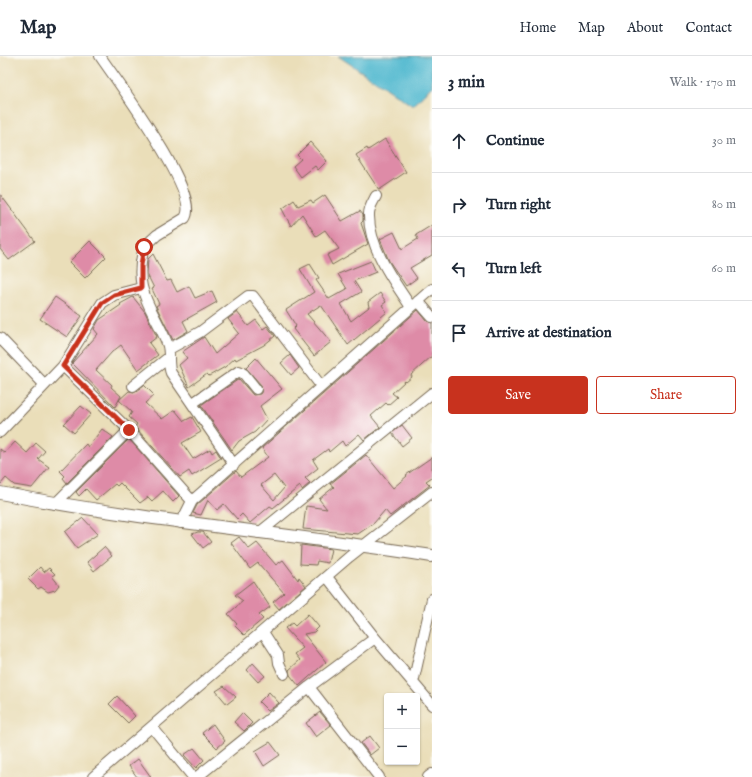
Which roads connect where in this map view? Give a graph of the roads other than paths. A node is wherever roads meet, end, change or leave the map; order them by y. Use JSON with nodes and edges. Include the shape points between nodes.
{"nodes":[{"id":1,"x":100,"y":56,"type":"edge"},
{"id":2,"x":376,"y":196,"type":"dead end"},
{"id":3,"x":141,"y":288,"type":"junction"},
{"id":4,"x":432,"y":290,"type":"edge"},
{"id":5,"x":415,"y":304,"type":"junction"},
{"id":6,"x":432,"y":317,"type":"edge"},
{"id":7,"x":0,"y":338,"type":"edge"},
{"id":8,"x":168,"y":354,"type":"junction"},
{"id":9,"x":63,"y":366,"type":"junction"},
{"id":10,"x":45,"y":385,"type":"junction"},
{"id":11,"x":133,"y":386,"type":"dead end"},
{"id":12,"x":321,"y":386,"type":"junction"},
{"id":13,"x":256,"y":389,"type":"dead end"},
{"id":14,"x":432,"y":394,"type":"edge"},
{"id":15,"x":193,"y":402,"type":"junction"},
{"id":16,"x":129,"y":430,"type":"junction"},
{"id":17,"x":0,"y":432,"type":"edge"},
{"id":18,"x":234,"y":465,"type":"junction"},
{"id":19,"x":432,"y":492,"type":"edge"},
{"id":20,"x":0,"y":493,"type":"edge"},
{"id":21,"x":192,"y":501,"type":"junction"},
{"id":22,"x":55,"y":504,"type":"junction"},
{"id":23,"x":181,"y":523,"type":"junction"},
{"id":24,"x":259,"y":532,"type":"junction"},
{"id":25,"x":364,"y":545,"type":"junction"},
{"id":26,"x":432,"y":556,"type":"edge"},
{"id":27,"x":327,"y":577,"type":"junction"},
{"id":28,"x":432,"y":599,"type":"edge"},
{"id":29,"x":263,"y":632,"type":"junction"},
{"id":30,"x":375,"y":638,"type":"junction"},
{"id":31,"x":284,"y":674,"type":"dead end"},
{"id":32,"x":413,"y":683,"type":"junction"},
{"id":33,"x":309,"y":687,"type":"junction"},
{"id":34,"x":432,"y":704,"type":"edge"},
{"id":35,"x":152,"y":727,"type":"junction"},
{"id":36,"x":432,"y":774,"type":"edge"},
{"id":37,"x":93,"y":777,"type":"edge"},
{"id":38,"x":193,"y":777,"type":"edge"},
{"id":39,"x":197,"y":777,"type":"edge"},
{"id":40,"x":379,"y":777,"type":"edge"},
{"id":41,"x":428,"y":777,"type":"edge"}],
"edges":[{"from":1,"to":3,"type":"street","via":[[170,162],[183,190],[188,209],[188,214],[182,221],[157,235],[144,247]]},
{"from":2,"to":5,"type":"street","via":[[369,213],[382,262]]},
{"from":3,"to":8,"type":"street"},
{"from":3,"to":9,"type":"street","via":[[114,295],[102,303]]},
{"from":4,"to":5,"type":"street"},
{"from":5,"to":6,"type":"street"},
{"from":5,"to":12,"type":"street"},
{"from":7,"to":10,"type":"street"},
{"from":8,"to":11,"type":"street"},
{"from":8,"to":12,"type":"street","via":[[248,296],[253,296]]},
{"from":8,"to":15,"type":"street","via":[[171,373]]},
{"from":9,"to":10,"type":"street"},
{"from":9,"to":16,"type":"street"},
{"from":10,"to":17,"type":"street"},
{"from":12,"to":18,"type":"street"},
{"from":13,"to":15,"type":"street","via":[[244,374],[239,372]]},
{"from":14,"to":24,"type":"street"},
{"from":15,"to":18,"type":"street"},
{"from":16,"to":21,"type":"street"},
{"from":16,"to":22,"type":"street"},
{"from":18,"to":21,"type":"street"},
{"from":19,"to":25,"type":"street"},
{"from":20,"to":22,"type":"street"},
{"from":21,"to":23,"type":"street"},
{"from":22,"to":23,"type":"street"},
{"from":23,"to":24,"type":"street"},
{"from":24,"to":25,"type":"street"},
{"from":25,"to":26,"type":"street"},
{"from":25,"to":27,"type":"street"},
{"from":27,"to":29,"type":"street"},
{"from":27,"to":30,"type":"street"},
{"from":28,"to":32,"type":"street"},
{"from":29,"to":31,"type":"street","via":[[278,655]]},
{"from":29,"to":35,"type":"street"},
{"from":30,"to":32,"type":"street"},
{"from":30,"to":33,"type":"street"},
{"from":32,"to":34,"type":"street"},
{"from":33,"to":39,"type":"street"},
{"from":33,"to":40,"type":"street"},
{"from":35,"to":37,"type":"street"},
{"from":35,"to":38,"type":"street"},
{"from":36,"to":41,"type":"street"}]}
